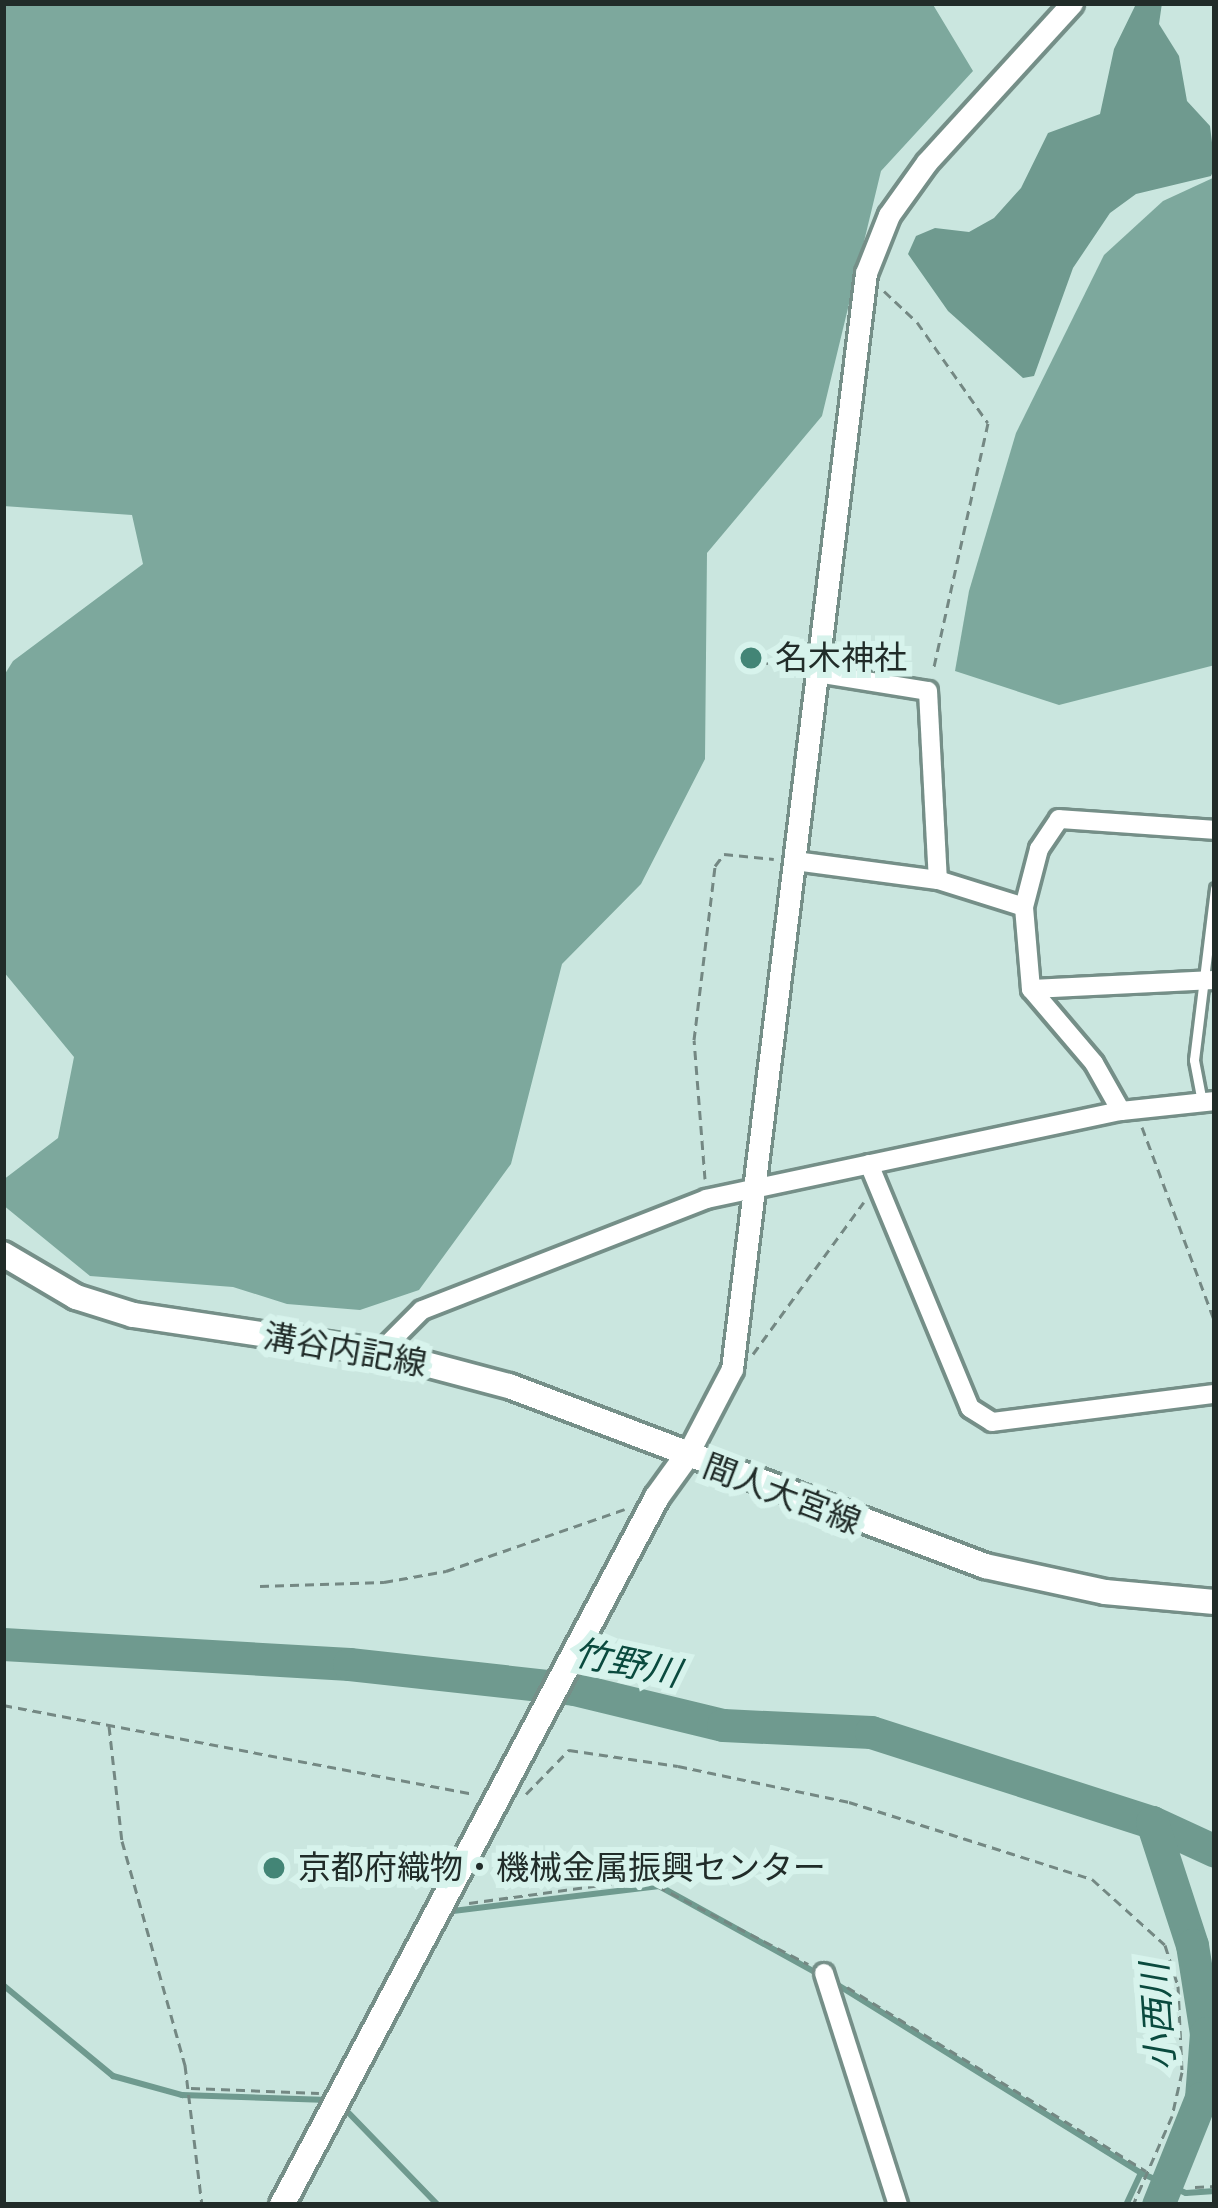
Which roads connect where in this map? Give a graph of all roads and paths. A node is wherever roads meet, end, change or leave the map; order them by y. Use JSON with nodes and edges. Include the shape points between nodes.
{"nodes":[{"id":1,"x":1072,"y":3,"type":"edge"},
{"id":2,"x":866,"y":273,"type":"junction"},
{"id":3,"x":759,"y":661,"type":"dead end"},
{"id":4,"x":817,"y":673,"type":"junction"},
{"id":5,"x":928,"y":691,"type":"junction"},
{"id":6,"x":1215,"y":830,"type":"edge"},
{"id":7,"x":795,"y":861,"type":"junction"},
{"id":8,"x":938,"y":880,"type":"junction"},
{"id":9,"x":1215,"y":888,"type":"edge"},
{"id":10,"x":1024,"y":907,"type":"junction"},
{"id":11,"x":1210,"y":980,"type":"edge"},
{"id":12,"x":1031,"y":989,"type":"junction"},
{"id":13,"x":1208,"y":1102,"type":"edge"},
{"id":14,"x":1127,"y":1110,"type":"junction"},
{"id":15,"x":868,"y":1164,"type":"junction"},
{"id":16,"x":877,"y":1184,"type":"junction"},
{"id":17,"x":760,"y":1187,"type":"junction"},
{"id":18,"x":706,"y":1198,"type":"junction"},
{"id":19,"x":3,"y":1254,"type":"edge"},
{"id":20,"x":1215,"y":1322,"type":"edge"},
{"id":21,"x":380,"y":1352,"type":"junction"},
{"id":22,"x":732,"y":1369,"type":"junction"},
{"id":23,"x":1215,"y":1394,"type":"edge"},
{"id":24,"x":686,"y":1456,"type":"junction"},
{"id":25,"x":657,"y":1497,"type":"junction"},
{"id":26,"x":260,"y":1586,"type":"dead end"},
{"id":27,"x":1215,"y":1602,"type":"edge"},
{"id":28,"x":3,"y":1705,"type":"edge"},
{"id":29,"x":109,"y":1726,"type":"junction"},
{"id":30,"x":497,"y":1799,"type":"junction"},
{"id":31,"x":437,"y":1907,"type":"junction"},
{"id":32,"x":824,"y":1972,"type":"junction"},
{"id":33,"x":189,"y":2088,"type":"junction"},
{"id":34,"x":336,"y":2094,"type":"junction"},
{"id":35,"x":1148,"y":2172,"type":"junction"},
{"id":36,"x":1215,"y":2186,"type":"edge"},
{"id":37,"x":1195,"y":2187,"type":"dead end"},
{"id":38,"x":202,"y":2205,"type":"edge"},
{"id":39,"x":283,"y":2205,"type":"edge"},
{"id":40,"x":898,"y":2205,"type":"edge"},
{"id":41,"x":1132,"y":2205,"type":"edge"}],
"edges":[{"from":1,"to":2,"type":"street","via":[[927,162],[889,215]]},
{"from":2,"to":4,"type":"street"},
{"from":2,"to":5,"type":"path","via":[[917,322],[988,423]]},
{"from":3,"to":4,"type":"path"},
{"from":4,"to":5,"type":"street"},
{"from":4,"to":7,"type":"street"},
{"from":5,"to":8,"type":"street"},
{"from":6,"to":10,"type":"street","via":[[1059,819],[1039,849]]},
{"from":7,"to":8,"type":"street"},
{"from":7,"to":17,"type":"street"},
{"from":7,"to":18,"type":"path","via":[[724,854],[715,866],[694,1040]]},
{"from":8,"to":10,"type":"street"},
{"from":9,"to":11,"type":"lane"},
{"from":10,"to":12,"type":"street"},
{"from":11,"to":12,"type":"street"},
{"from":11,"to":13,"type":"lane","via":[[1194,1060]]},
{"from":12,"to":14,"type":"street"},
{"from":13,"to":14,"type":"street"},
{"from":14,"to":15,"type":"street"},
{"from":14,"to":20,"type":"path"},
{"from":15,"to":16,"type":"street"},
{"from":15,"to":17,"type":"street"},
{"from":16,"to":22,"type":"path","via":[[760,1349]]},
{"from":16,"to":23,"type":"street","via":[[970,1408],[992,1422]]},
{"from":17,"to":18,"type":"street"},
{"from":17,"to":22,"type":"street"},
{"from":18,"to":21,"type":"street","via":[[422,1310]]},
{"from":19,"to":21,"type":"main road","name":"溝谷内記線","via":[[76,1297],[133,1316]]},
{"from":21,"to":24,"type":"main road","name":"溝谷内記線","via":[[509,1386]]},
{"from":22,"to":24,"type":"street"},
{"from":24,"to":25,"type":"main road","name":"間人大宮線"},
{"from":24,"to":27,"type":"main road","name":"間人大宮線","via":[[986,1566],[1105,1592]]},
{"from":25,"to":26,"type":"path","via":[[446,1570],[346,1586]]},
{"from":25,"to":30,"type":"main road","name":"間人大宮線"},
{"from":28,"to":29,"type":"path"},
{"from":29,"to":30,"type":"path"},
{"from":29,"to":33,"type":"path","via":[[122,1841]]},
{"from":30,"to":31,"type":"main road","name":"間人大宮線"},
{"from":30,"to":35,"type":"path","via":[[513,1803],[534,1789],[569,1750],[849,1802],[1091,1880],[1166,1946],[1178,1986],[1182,2072]]},
{"from":31,"to":32,"type":"path","via":[[644,1879]]},
{"from":31,"to":34,"type":"main road","name":"間人大宮線"},
{"from":32,"to":35,"type":"path"},
{"from":32,"to":40,"type":"street"},
{"from":33,"to":34,"type":"path"},
{"from":33,"to":38,"type":"path"},
{"from":34,"to":39,"type":"main road","name":"間人大宮線"},
{"from":35,"to":41,"type":"path"},
{"from":36,"to":37,"type":"path"}]}
